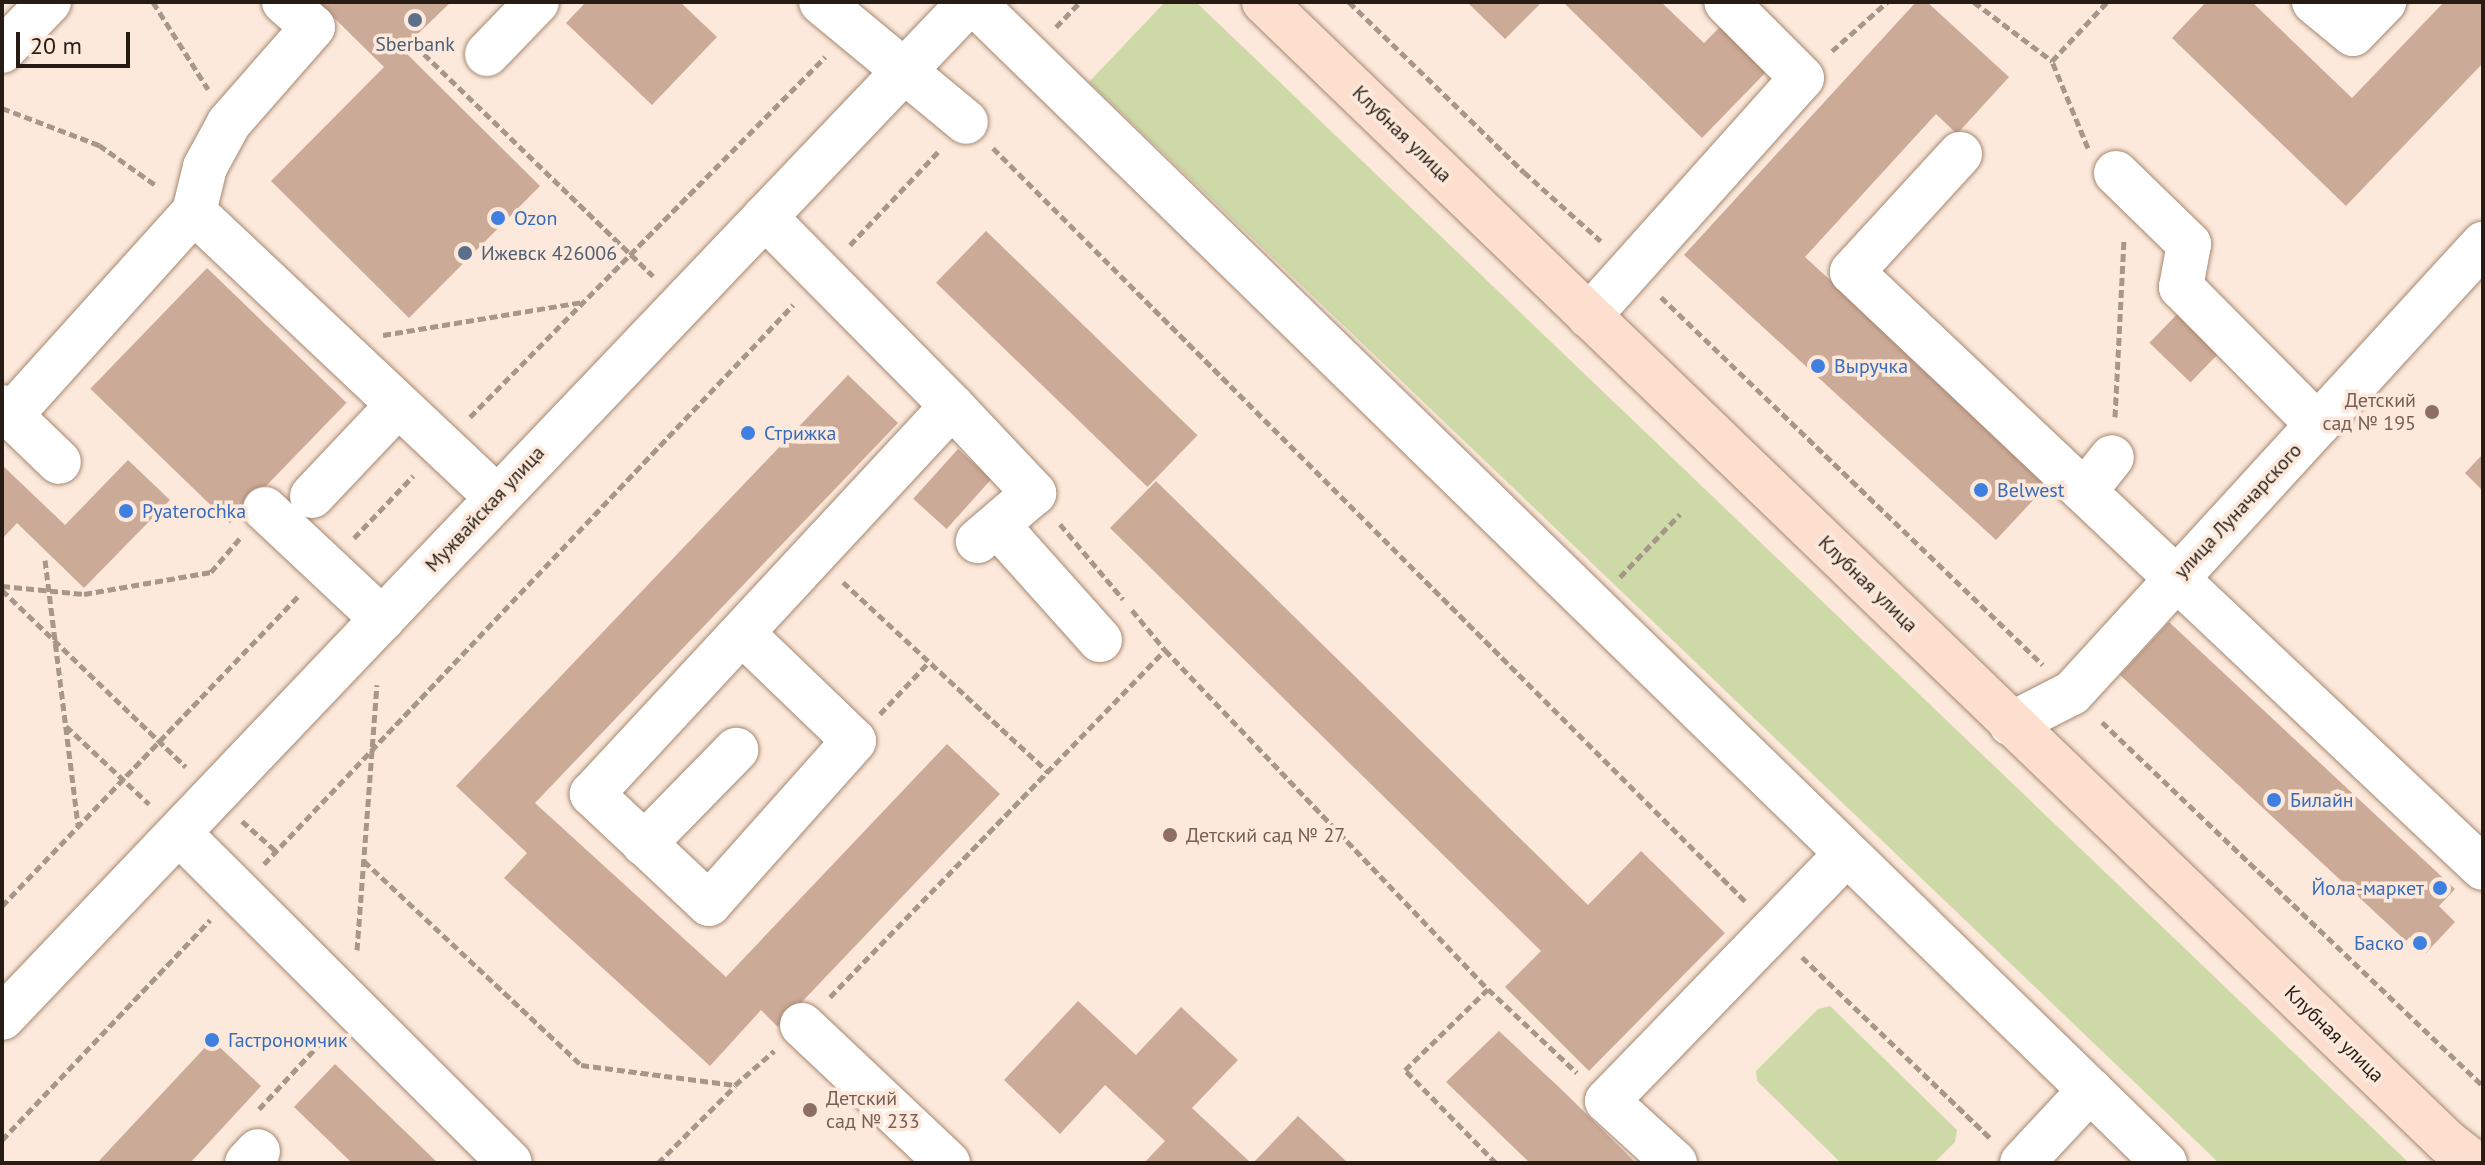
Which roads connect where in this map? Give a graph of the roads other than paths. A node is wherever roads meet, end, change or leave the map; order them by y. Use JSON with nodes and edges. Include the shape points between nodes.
{"nodes":[{"id":1,"x":49,"y":2,"type":"edge"},
{"id":2,"x":284,"y":2,"type":"edge"},
{"id":3,"x":537,"y":2,"type":"edge"},
{"id":4,"x":821,"y":2,"type":"edge"},
{"id":5,"x":972,"y":2,"type":"edge"},
{"id":6,"x":1264,"y":2,"type":"edge"},
{"id":7,"x":1726,"y":2,"type":"edge"},
{"id":8,"x":2314,"y":2,"type":"edge"},
{"id":9,"x":2384,"y":2,"type":"edge"},
{"id":10,"x":2,"y":51,"type":"edge"},
{"id":11,"x":487,"y":54,"type":"dead end"},
{"id":12,"x":904,"y":72,"type":"junction"},
{"id":13,"x":966,"y":122,"type":"road end"},
{"id":14,"x":1960,"y":154,"type":"dead end"},
{"id":15,"x":2116,"y":173,"type":"dead end"},
{"id":16,"x":194,"y":212,"type":"junction"},
{"id":17,"x":765,"y":217,"type":"junction"},
{"id":18,"x":2483,"y":244,"type":"edge"},
{"id":19,"x":1589,"y":316,"type":"junction"},
{"id":20,"x":398,"y":405,"type":"junction"},
{"id":21,"x":952,"y":406,"type":"junction"},
{"id":22,"x":6,"y":412,"type":"edge"},
{"id":23,"x":2318,"y":425,"type":"junction"},
{"id":24,"x":2112,"y":457,"type":"dead end"},
{"id":25,"x":59,"y":462,"type":"dead end"},
{"id":26,"x":2085,"y":491,"type":"junction"},
{"id":27,"x":312,"y":496,"type":"dead end"},
{"id":28,"x":496,"y":497,"type":"junction"},
{"id":29,"x":265,"y":509,"type":"road end"},
{"id":30,"x":2175,"y":578,"type":"junction"},
{"id":31,"x":382,"y":619,"type":"junction"},
{"id":32,"x":743,"y":634,"type":"junction"},
{"id":33,"x":1100,"y":640,"type":"dead end"},
{"id":34,"x":2011,"y":724,"type":"junction"},
{"id":35,"x":736,"y":750,"type":"dead end"},
{"id":36,"x":179,"y":833,"type":"junction"},
{"id":37,"x":644,"y":844,"type":"junction"},
{"id":38,"x":1845,"y":855,"type":"junction"},
{"id":39,"x":2483,"y":868,"type":"edge"},
{"id":40,"x":2,"y":1018,"type":"edge"},
{"id":41,"x":802,"y":1025,"type":"road end"},
{"id":42,"x":2090,"y":1090,"type":"junction"},
{"id":43,"x":2008,"y":1152,"type":"edge"},
{"id":44,"x":510,"y":1163,"type":"edge"},
{"id":45,"x":948,"y":1163,"type":"edge"},
{"id":46,"x":1675,"y":1163,"type":"edge"},
{"id":47,"x":2165,"y":1163,"type":"edge"},
{"id":48,"x":2474,"y":1163,"type":"edge"}],
"edges":[{"from":1,"to":10,"type":"street"},
{"from":2,"to":16,"type":"street","via":[[313,27],[229,123],[205,167]]},
{"from":3,"to":11,"type":"street"},
{"from":4,"to":12,"type":"street"},
{"from":5,"to":12,"type":"street","name":"Мужвайская улица"},
{"from":5,"to":38,"type":"street"},
{"from":6,"to":19,"type":"main road","name":"Клубная улица"},
{"from":7,"to":19,"type":"street","via":[[1802,78]]},
{"from":8,"to":9,"type":"street","via":[[2353,34]]},
{"from":12,"to":13,"type":"street"},
{"from":12,"to":17,"type":"street","name":"Мужвайская улица"},
{"from":14,"to":26,"type":"street","via":[[1852,272]]},
{"from":15,"to":23,"type":"street","via":[[2189,244],[2181,287]]},
{"from":16,"to":20,"type":"street"},
{"from":16,"to":22,"type":"street"},
{"from":17,"to":21,"type":"street"},
{"from":17,"to":28,"type":"street","name":"Мужвайская улица"},
{"from":18,"to":23,"type":"street","name":"улица Луначарского"},
{"from":19,"to":34,"type":"main road","name":"Клубная улица"},
{"from":20,"to":27,"type":"street"},
{"from":20,"to":28,"type":"street"},
{"from":21,"to":32,"type":"street"},
{"from":21,"to":33,"type":"street","via":[[1034,493],[988,534]]},
{"from":22,"to":25,"type":"street"},
{"from":23,"to":30,"type":"street","name":"улица Луначарского"},
{"from":24,"to":26,"type":"street"},
{"from":26,"to":30,"type":"street"},
{"from":28,"to":31,"type":"street","name":"Мужвайская улица"},
{"from":29,"to":31,"type":"street"},
{"from":30,"to":34,"type":"street","name":"улица Луначарского","via":[[2072,693]]},
{"from":30,"to":39,"type":"street"},
{"from":31,"to":36,"type":"street","name":"Мужвайская улица"},
{"from":32,"to":37,"type":"street","via":[[592,794]]},
{"from":32,"to":37,"type":"street","via":[[854,741],[709,904]]},
{"from":34,"to":48,"type":"main road","name":"Клубная улица"},
{"from":35,"to":37,"type":"street"},
{"from":36,"to":40,"type":"street","name":"Мужвайская улица"},
{"from":36,"to":44,"type":"street"},
{"from":38,"to":42,"type":"street"},
{"from":38,"to":46,"type":"street","via":[[1607,1101]]},
{"from":41,"to":45,"type":"street"},
{"from":42,"to":43,"type":"street"},
{"from":42,"to":47,"type":"street"}]}
